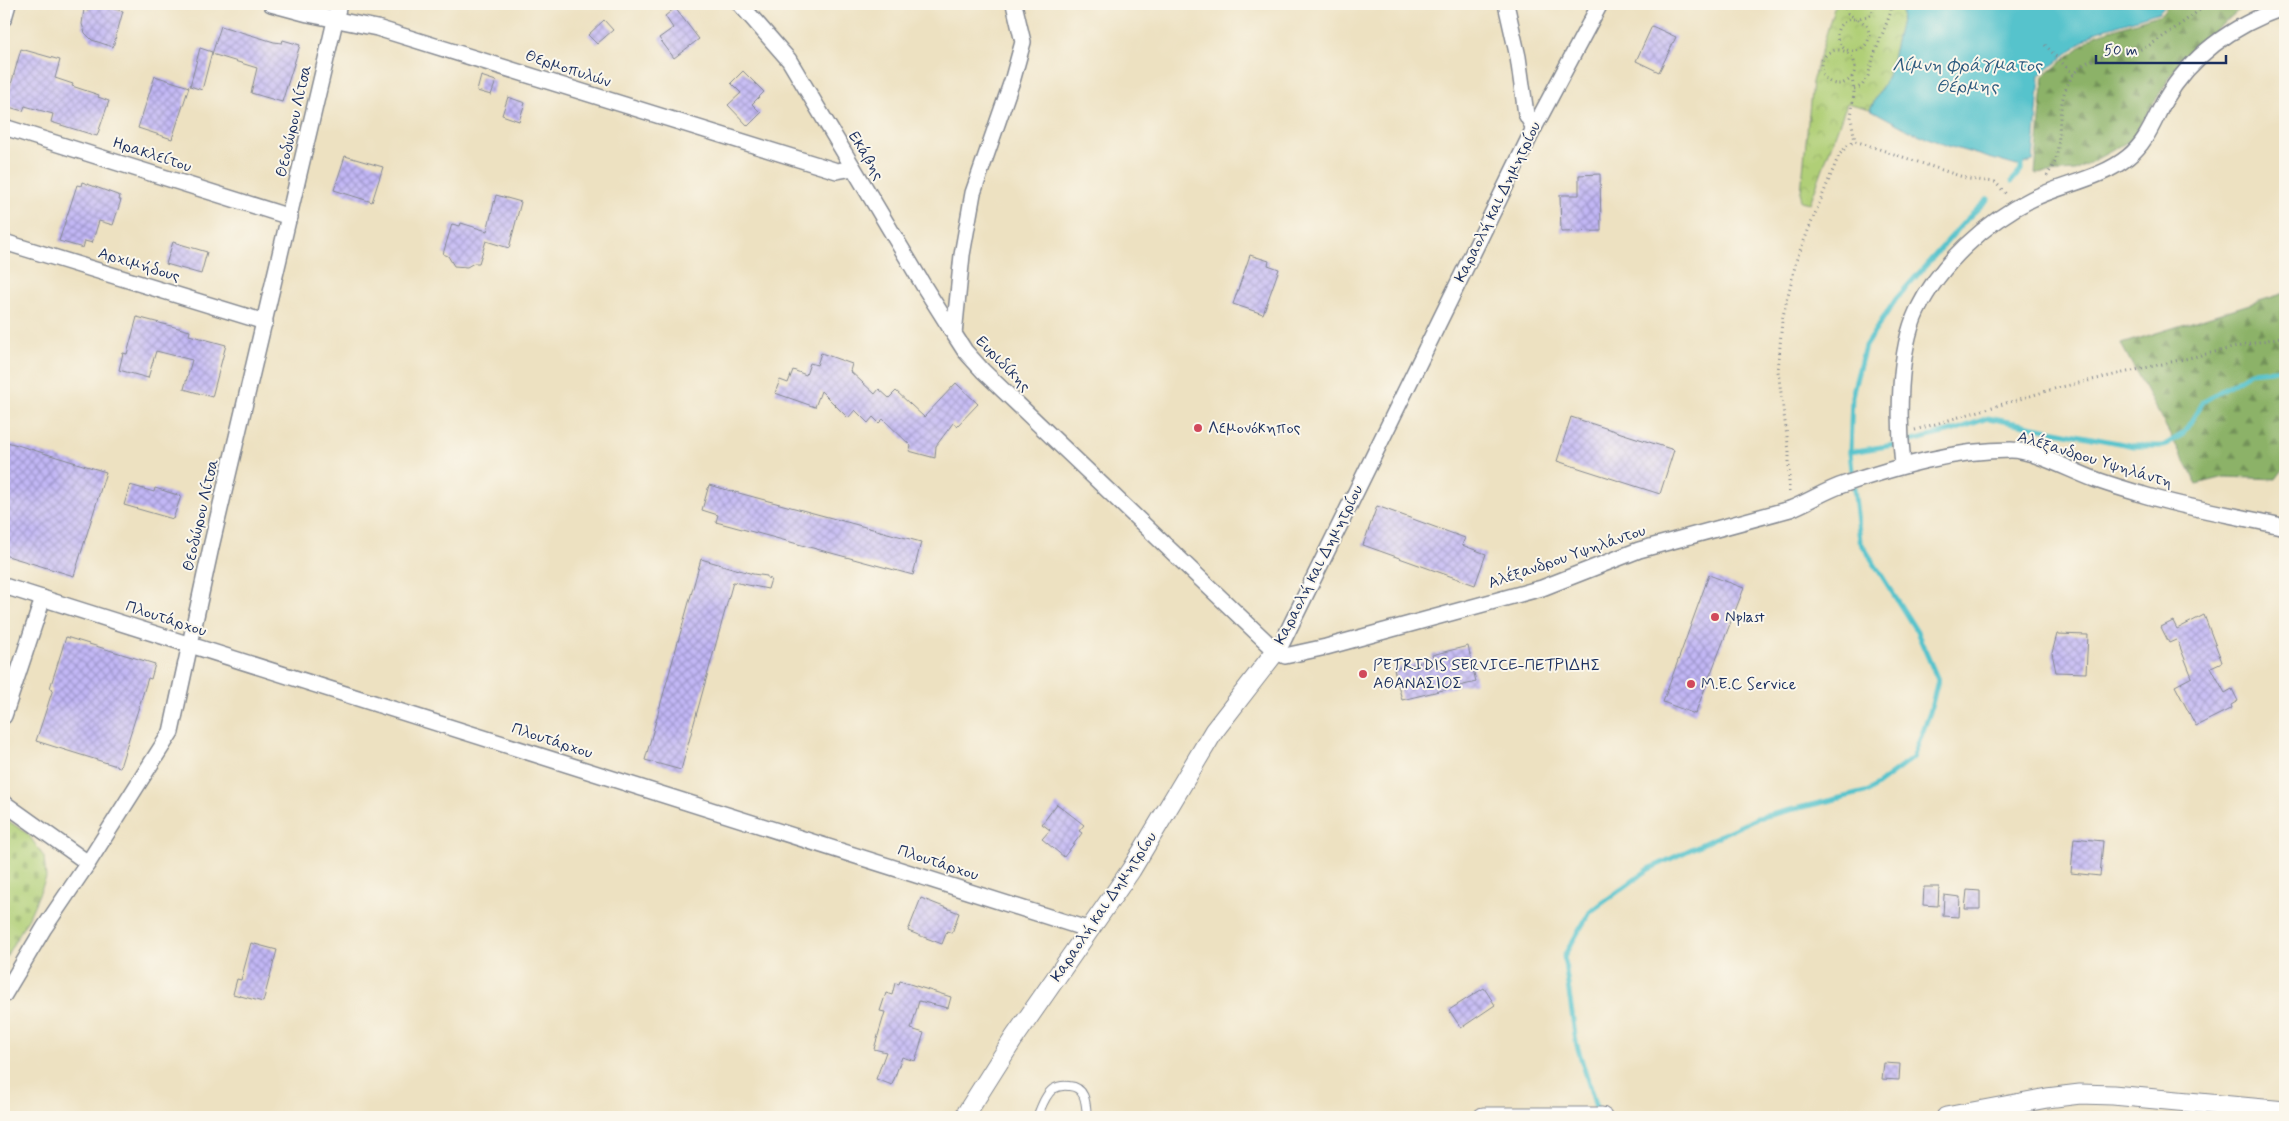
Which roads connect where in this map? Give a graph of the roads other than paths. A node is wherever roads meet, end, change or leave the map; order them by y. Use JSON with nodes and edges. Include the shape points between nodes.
{"nodes":[{"id":1,"x":8,"y":4,"type":"edge"},
{"id":2,"x":271,"y":4,"type":"edge"},
{"id":3,"x":339,"y":4,"type":"edge"},
{"id":4,"x":740,"y":4,"type":"edge"},
{"id":5,"x":1014,"y":4,"type":"edge"},
{"id":6,"x":1506,"y":4,"type":"edge"},
{"id":7,"x":1600,"y":4,"type":"edge"},
{"id":8,"x":2285,"y":7,"type":"edge"},
{"id":9,"x":4,"y":18,"type":"edge"},
{"id":10,"x":334,"y":20,"type":"junction"},
{"id":11,"x":4,"y":127,"type":"edge"},
{"id":12,"x":1534,"y":128,"type":"junction"},
{"id":13,"x":853,"y":168,"type":"junction"},
{"id":14,"x":290,"y":217,"type":"junction"},
{"id":15,"x":4,"y":242,"type":"edge"},
{"id":16,"x":265,"y":322,"type":"junction"},
{"id":17,"x":954,"y":334,"type":"junction"},
{"id":18,"x":1903,"y":465,"type":"junction"},
{"id":19,"x":1866,"y":478,"type":"joint"},
{"id":20,"x":2285,"y":527,"type":"edge"},
{"id":21,"x":4,"y":586,"type":"edge"},
{"id":22,"x":43,"y":598,"type":"junction"},
{"id":23,"x":189,"y":644,"type":"junction"},
{"id":24,"x":1276,"y":651,"type":"junction"},
{"id":25,"x":4,"y":716,"type":"edge"},
{"id":26,"x":4,"y":802,"type":"edge"},
{"id":27,"x":88,"y":863,"type":"junction"},
{"id":28,"x":1090,"y":930,"type":"junction"},
{"id":29,"x":4,"y":995,"type":"edge"},
{"id":30,"x":2285,"y":1111,"type":"edge"},
{"id":31,"x":1580,"y":1116,"type":"edge"},
{"id":32,"x":964,"y":1117,"type":"edge"},
{"id":33,"x":1037,"y":1117,"type":"edge"},
{"id":34,"x":1087,"y":1117,"type":"edge"},
{"id":35,"x":1483,"y":1117,"type":"edge"},
{"id":36,"x":1602,"y":1117,"type":"edge"},
{"id":37,"x":1946,"y":1117,"type":"edge"}],
"edges":[{"from":1,"to":9,"type":"street"},
{"from":2,"to":10,"type":"street","name":"Θερμοπυλών"},
{"from":3,"to":10,"type":"street","name":"Θεοδώρου Λίτσα"},
{"from":4,"to":13,"type":"street","name":"Εκάβης","via":[[789,60]]},
{"from":5,"to":17,"type":"street","name":"Ευριδίκης","via":[[1023,42],[973,193],[962,255]]},
{"from":6,"to":12,"type":"street","via":[[1526,114]]},
{"from":7,"to":12,"type":"street","name":"Καραολή και Δημητρίου"},
{"from":8,"to":18,"type":"street","via":[[2244,24],[2189,67],[2172,88],[2142,142],[2128,157],[2088,178],[2034,198],[2012,202],[1936,280],[1916,313],[1904,365],[1900,402]]},
{"from":10,"to":13,"type":"street","name":"Θερμοπυλών","via":[[386,31],[837,171]]},
{"from":10,"to":14,"type":"street","name":"Θεοδώρου Λίτσα"},
{"from":11,"to":14,"type":"street","name":"Ηρακλείτου"},
{"from":12,"to":24,"type":"street","name":"Καραολή και Δημητρίου"},
{"from":13,"to":17,"type":"street","name":"Εκάβης"},
{"from":14,"to":16,"type":"street","name":"Θεοδώρου Λίτσα"},
{"from":15,"to":16,"type":"street","name":"Αρχιμήδους"},
{"from":16,"to":23,"type":"street","name":"Θεοδώρου Λίτσα"},
{"from":17,"to":24,"type":"street","name":"Ευριδίκης","via":[[983,371]]},
{"from":18,"to":19,"type":"street","name":"Αλέξανδρου Υψηλάντη"},
{"from":18,"to":20,"type":"street","name":"Αλέξανδρου Υψηλάντη","via":[[1969,452],[2014,450],[2146,496]]},
{"from":19,"to":24,"type":"street","name":"Αλέξανδρου Υψηλάντου","via":[[1844,484],[1790,509],[1639,550],[1533,590],[1326,647],[1285,656]]},
{"from":21,"to":22,"type":"street","name":"Πλουτάρχου"},
{"from":22,"to":23,"type":"street","name":"Πλουτάρχου"},
{"from":22,"to":25,"type":"street"},
{"from":23,"to":27,"type":"street","name":"Θεοδώρου Λίτσα","via":[[171,732]]},
{"from":23,"to":28,"type":"street","name":"Πλουτάρχου"},
{"from":24,"to":28,"type":"street","name":"Καραολή και Δημητρίου","via":[[1214,731],[1131,870]]},
{"from":26,"to":27,"type":"street"},
{"from":27,"to":29,"type":"street","name":"Θεοδώρου Λίτσα"},
{"from":28,"to":32,"type":"street","name":"Καραολή και Δημητρίου","via":[[1014,1038]]},
{"from":30,"to":37,"type":"street","via":[[2080,1094]]},
{"from":31,"to":35,"type":"street"},
{"from":31,"to":36,"type":"street"},
{"from":33,"to":34,"type":"lane","via":[[1047,1096],[1061,1086],[1080,1090],[1085,1098]]}]}
